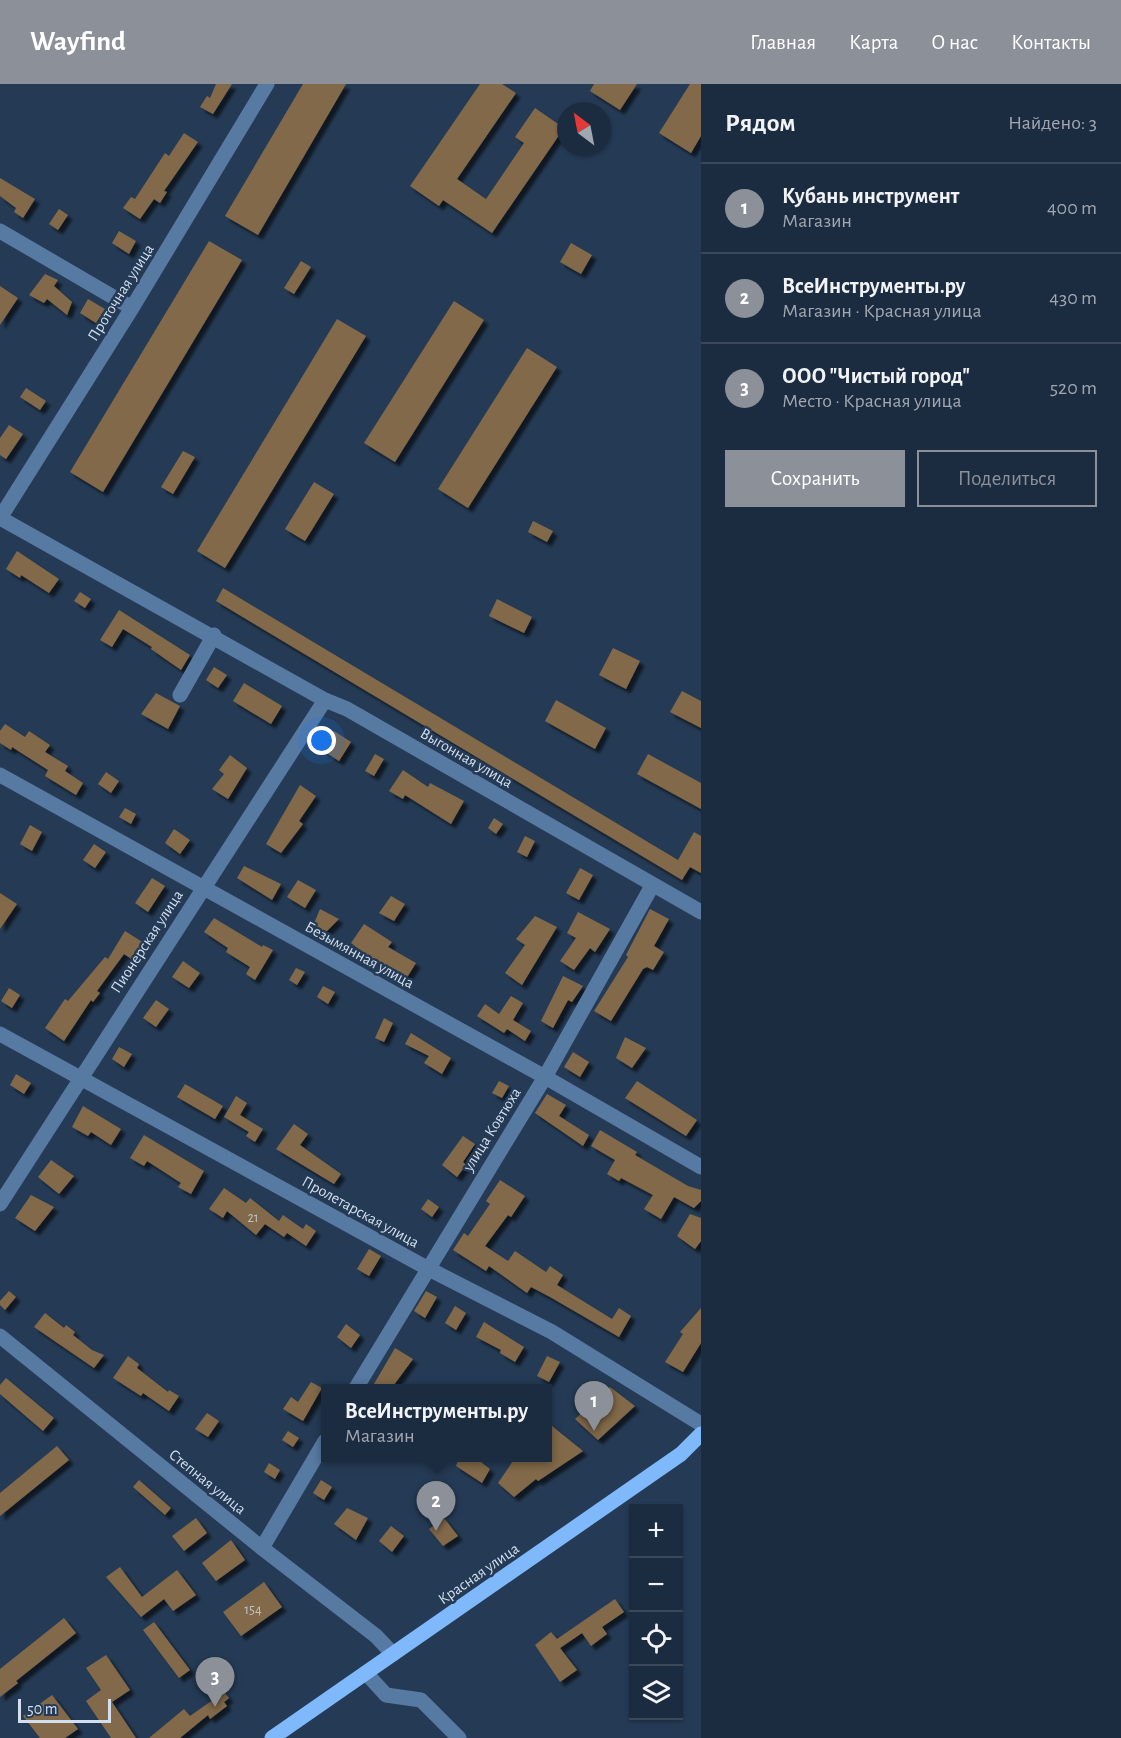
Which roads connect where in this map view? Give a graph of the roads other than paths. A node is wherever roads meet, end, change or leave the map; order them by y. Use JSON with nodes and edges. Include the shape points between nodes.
{"nodes":[{"id":1,"x":267,"y":84,"type":"edge"},
{"id":2,"x":0,"y":231,"type":"edge"},
{"id":3,"x":132,"y":308,"type":"junction"},
{"id":4,"x":0,"y":518,"type":"edge"},
{"id":5,"x":214,"y":635,"type":"junction"},
{"id":6,"x":180,"y":695,"type":"dead end"},
{"id":7,"x":325,"y":700,"type":"junction"},
{"id":8,"x":0,"y":775,"type":"edge"},
{"id":9,"x":652,"y":886,"type":"junction"},
{"id":10,"x":202,"y":887,"type":"junction"},
{"id":11,"x":701,"y":912,"type":"edge"},
{"id":12,"x":0,"y":1034,"type":"edge"},
{"id":13,"x":80,"y":1076,"type":"junction"},
{"id":14,"x":545,"y":1077,"type":"junction"},
{"id":15,"x":701,"y":1167,"type":"edge"},
{"id":16,"x":0,"y":1204,"type":"edge"},
{"id":17,"x":427,"y":1268,"type":"junction"},
{"id":18,"x":0,"y":1336,"type":"edge"},
{"id":19,"x":359,"y":1384,"type":"edge"},
{"id":20,"x":701,"y":1424,"type":"edge"},
{"id":21,"x":701,"y":1434,"type":"edge"},
{"id":22,"x":321,"y":1448,"type":"edge"},
{"id":23,"x":262,"y":1548,"type":"junction"},
{"id":24,"x":393,"y":1654,"type":"junction"},
{"id":25,"x":366,"y":1673,"type":"junction"},
{"id":26,"x":272,"y":1738,"type":"edge"},
{"id":27,"x":459,"y":1738,"type":"edge"}],
"edges":[{"from":1,"to":3,"type":"street","name":"Проточная улица"},
{"from":2,"to":3,"type":"street"},
{"from":3,"to":4,"type":"street","name":"Проточная улица"},
{"from":4,"to":5,"type":"street","name":"Выгонная улица"},
{"from":5,"to":6,"type":"street"},
{"from":5,"to":7,"type":"street","name":"Выгонная улица"},
{"from":7,"to":9,"type":"street","name":"Выгонная улица","via":[[347,709]]},
{"from":7,"to":10,"type":"street","name":"Пионерская улица"},
{"from":8,"to":10,"type":"street","name":"Безымянная улица"},
{"from":9,"to":11,"type":"street","name":"Выгонная улица"},
{"from":9,"to":14,"type":"street","name":"улица Ковтюха"},
{"from":10,"to":13,"type":"street","name":"Пионерская улица"},
{"from":10,"to":14,"type":"street","name":"Безымянная улица"},
{"from":12,"to":13,"type":"street","name":"Пролетарская улица"},
{"from":13,"to":16,"type":"street","name":"Пионерская улица"},
{"from":13,"to":17,"type":"street","name":"Пролетарская улица"},
{"from":14,"to":15,"type":"street","name":"Безымянная улица"},
{"from":14,"to":17,"type":"street","name":"улица Ковтюха"},
{"from":17,"to":19,"type":"street","name":"улица Ковтюха"},
{"from":17,"to":20,"type":"street","name":"Пролетарская улица","via":[[552,1332]]},
{"from":18,"to":23,"type":"street","name":"Степная улица"},
{"from":21,"to":24,"type":"main road","name":"Красная улица","via":[[681,1454]]},
{"from":22,"to":23,"type":"street"},
{"from":23,"to":24,"type":"street","name":"Степная улица","via":[[376,1636]]},
{"from":24,"to":25,"type":"main road","name":"Красная улица"},
{"from":25,"to":26,"type":"main road","name":"Красная улица"},
{"from":25,"to":27,"type":"street","via":[[386,1695],[421,1700]]}]}
